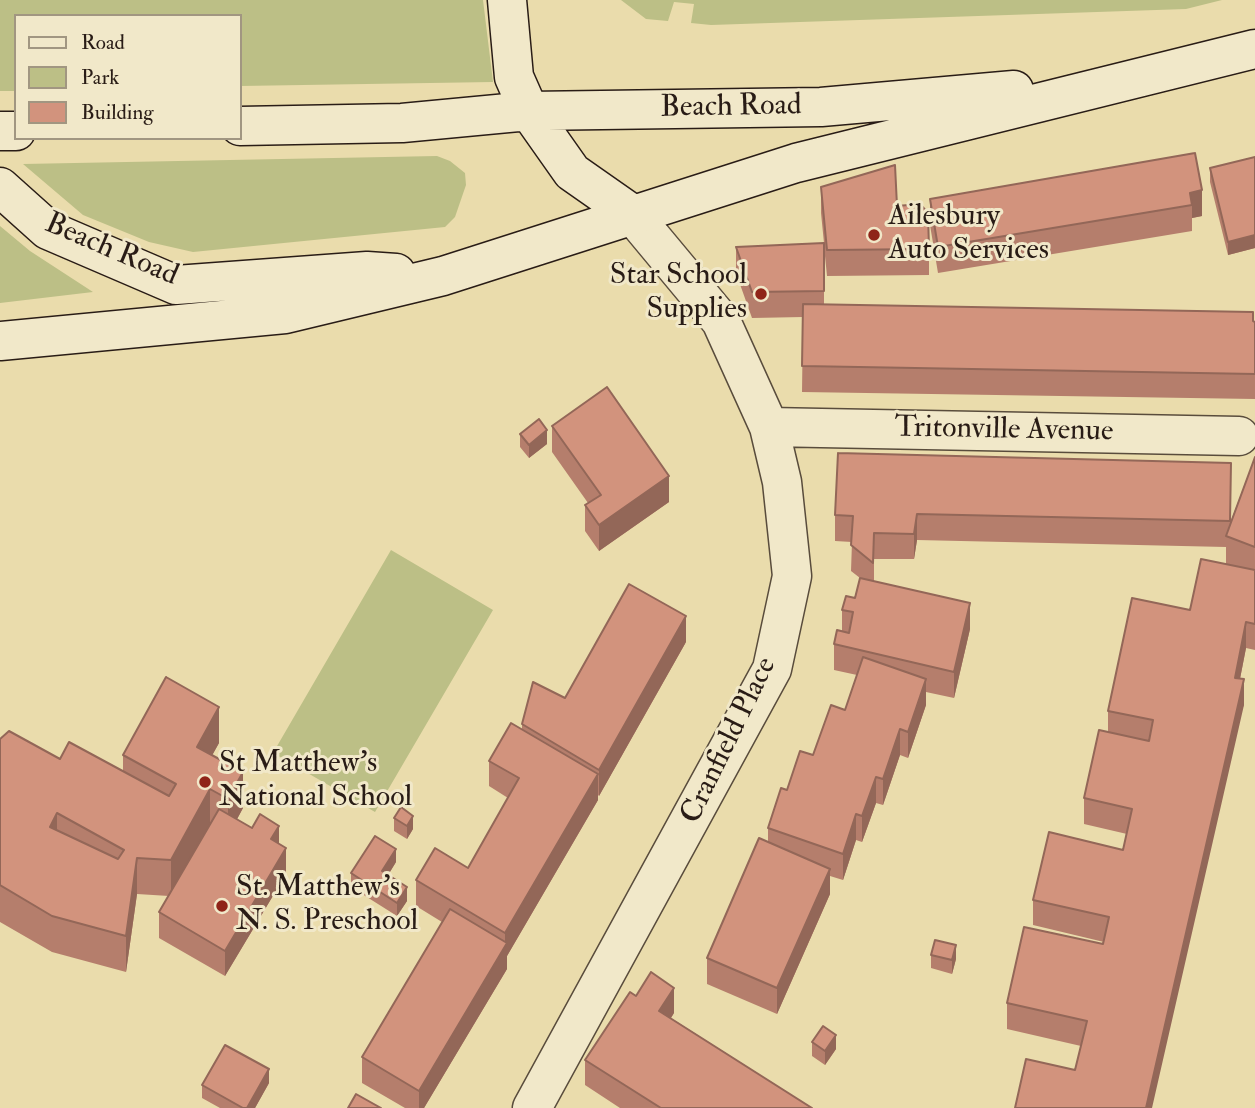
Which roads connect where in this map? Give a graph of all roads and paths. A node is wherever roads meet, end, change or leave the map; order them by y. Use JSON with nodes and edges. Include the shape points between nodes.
{"nodes":[{"id":1,"x":507,"y":0,"type":"edge"},
{"id":2,"x":1238,"y":54,"type":"edge"},
{"id":3,"x":529,"y":111,"type":"junction"},
{"id":4,"x":242,"y":126,"type":"edge"},
{"id":5,"x":0,"y":187,"type":"edge"},
{"id":6,"x":632,"y":214,"type":"junction"},
{"id":7,"x":443,"y":276,"type":"junction"},
{"id":8,"x":0,"y":341,"type":"edge"},
{"id":9,"x":769,"y":427,"type":"junction"},
{"id":10,"x":1239,"y":436,"type":"dead end"},
{"id":11,"x":533,"y":1108,"type":"edge"}],
"edges":[{"from":1,"to":3,"type":"main road","name":"Cranfield Place","via":[[514,78]]},
{"from":2,"to":3,"type":"main road","name":"Beach Road","via":[[1039,87],[821,107]]},
{"from":2,"to":6,"type":"main road","name":"Beach Road","via":[[796,163]]},
{"from":3,"to":4,"type":"main road","name":"Beach Road","via":[[402,123]]},
{"from":3,"to":6,"type":"main road","name":"Cranfield Place","via":[[572,172]]},
{"from":5,"to":7,"type":"main road","name":"Beach Road","via":[[48,230],[176,285],[367,271]]},
{"from":6,"to":7,"type":"main road","name":"Beach Road"},
{"from":6,"to":9,"type":"main road","name":"Cranfield Place","via":[[721,321]]},
{"from":7,"to":8,"type":"main road","name":"Beach Road","via":[[285,314]]},
{"from":9,"to":10,"type":"main road","name":"Tritonville Avenue"},
{"from":9,"to":11,"type":"main road","name":"Cranfield Place","via":[[782,482],[792,576],[772,669]]}]}
